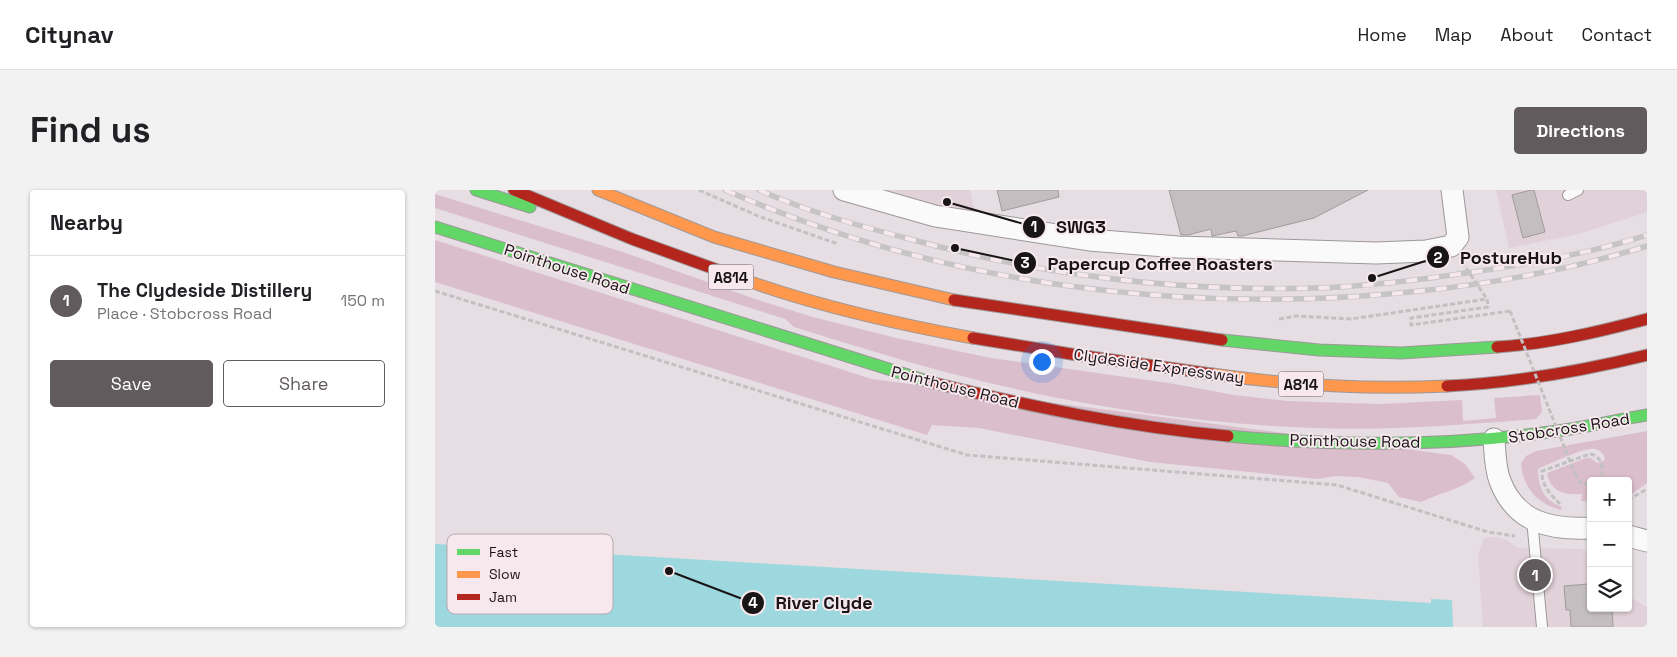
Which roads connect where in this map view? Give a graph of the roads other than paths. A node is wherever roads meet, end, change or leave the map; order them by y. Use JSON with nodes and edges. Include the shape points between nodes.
{"nodes":[{"id":1,"x":476,"y":190,"type":"edge"},
{"id":2,"x":514,"y":190,"type":"edge"},
{"id":3,"x":599,"y":190,"type":"edge"},
{"id":4,"x":844,"y":190,"type":"edge"},
{"id":5,"x":1452,"y":190,"type":"edge"},
{"id":6,"x":1578,"y":190,"type":"edge"},
{"id":7,"x":1568,"y":195,"type":"dead end"},
{"id":8,"x":435,"y":227,"type":"edge"},
{"id":9,"x":634,"y":239,"type":"junction"},
{"id":10,"x":1647,"y":319,"type":"edge"},
{"id":11,"x":1647,"y":355,"type":"edge"},
{"id":12,"x":1647,"y":415,"type":"edge"},
{"id":13,"x":1494,"y":440,"type":"junction"},
{"id":14,"x":1532,"y":519,"type":"junction"},
{"id":15,"x":1587,"y":528,"type":"edge"},
{"id":16,"x":1632,"y":537,"type":"edge"},
{"id":17,"x":1647,"y":541,"type":"edge"},
{"id":18,"x":1542,"y":627,"type":"edge"}],
"edges":[{"from":1,"to":9,"type":"main road","number":"A814"},
{"from":2,"to":9,"type":"main road","name":"Clydeside Expressway","number":"A814"},
{"from":3,"to":10,"type":"main road","number":"A814","via":[[714,237],[834,272],[965,303],[1198,337],[1319,350],[1401,353],[1515,346],[1601,331]]},
{"from":4,"to":5,"type":"street","via":[[935,216],[1089,240],[1178,247],[1376,253],[1426,251],[1451,246],[1458,237]]},
{"from":6,"to":7,"type":"lane"},
{"from":8,"to":13,"type":"main road","name":"Pointhouse Road","via":[[875,367],[1041,409],[1163,429],[1289,440],[1353,443]]},
{"from":9,"to":11,"type":"main road","name":"Clydeside Expressway","number":"A814","via":[[741,280],[831,307],[956,336],[1273,382],[1411,388],[1481,384],[1589,369]]},
{"from":12,"to":13,"type":"main road","name":"Stobcross Road","via":[[1562,432]]},
{"from":13,"to":14,"type":"street","name":"Stobcross Road","via":[[1499,481],[1512,503]]},
{"from":14,"to":15,"type":"street","name":"Stobcross Road","via":[[1566,529]]},
{"from":14,"to":18,"type":"lane"},
{"from":16,"to":17,"type":"street"}]}
